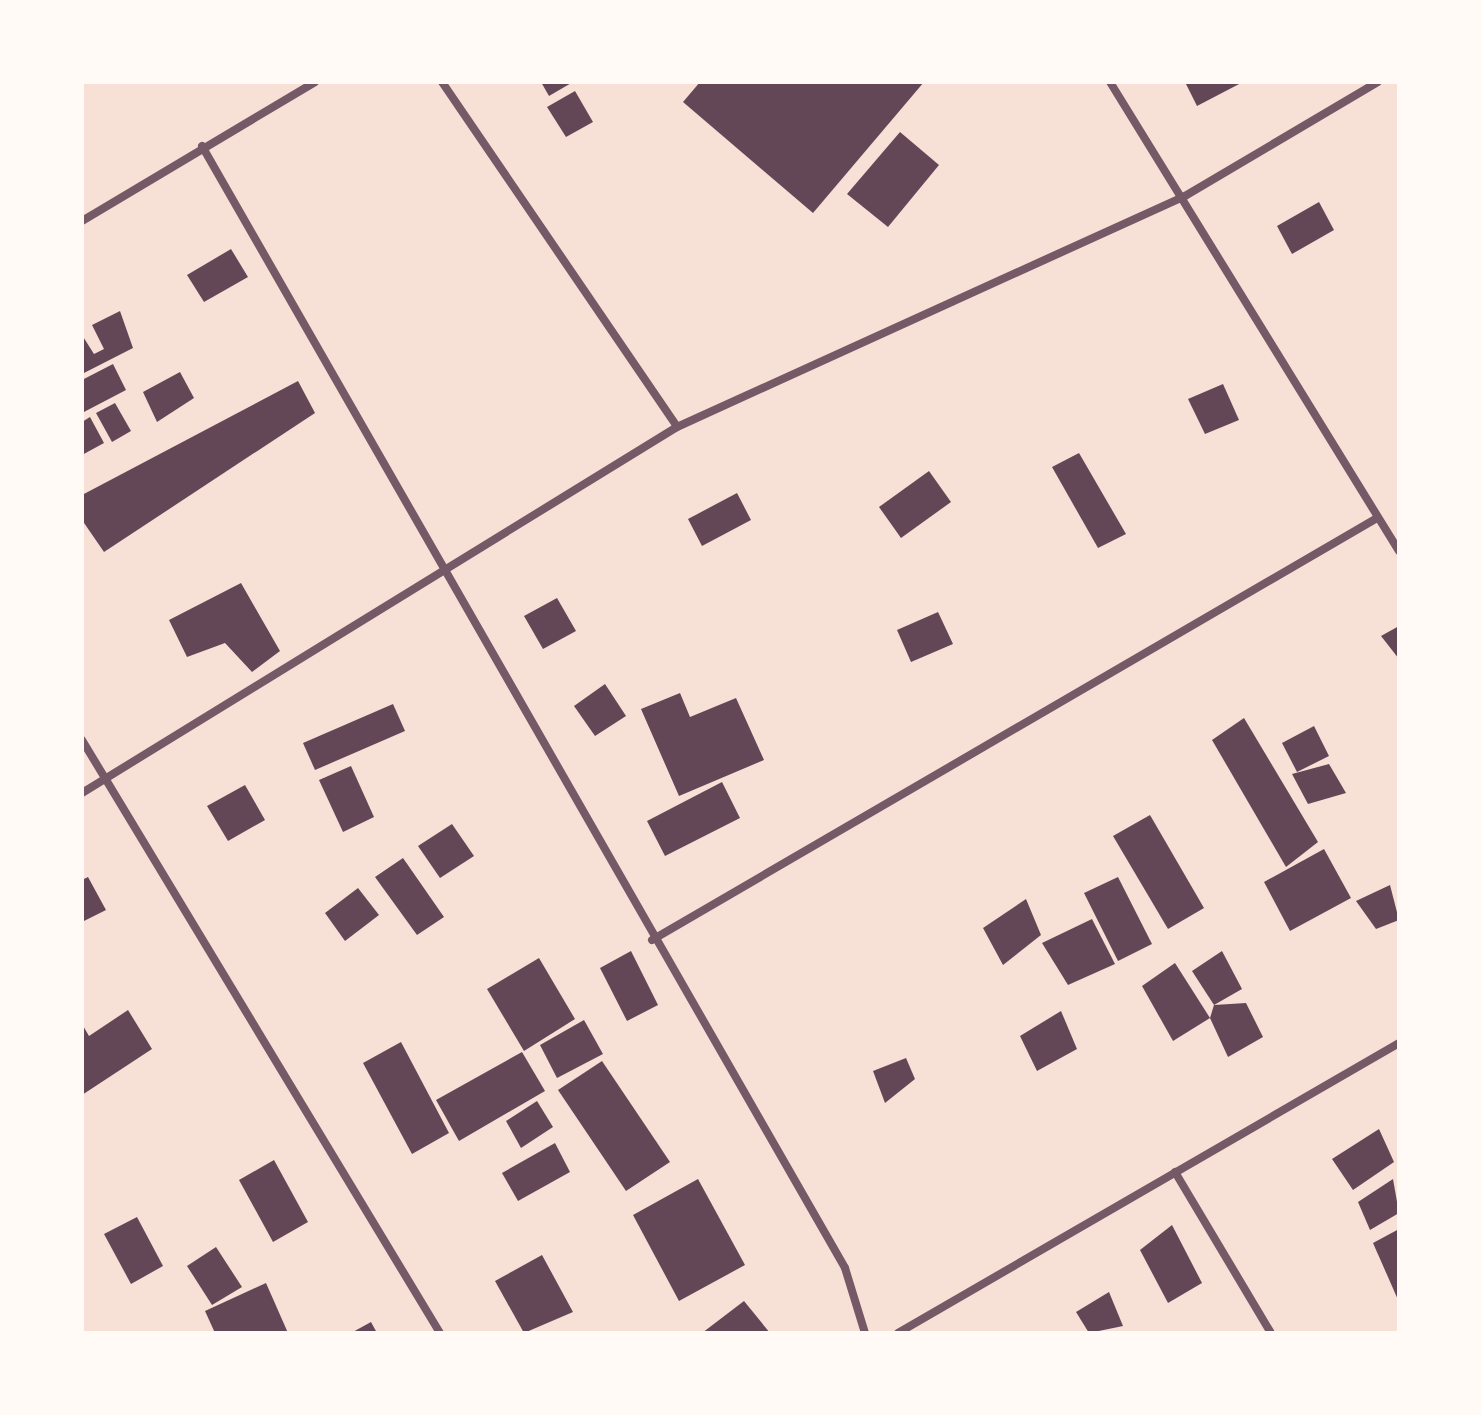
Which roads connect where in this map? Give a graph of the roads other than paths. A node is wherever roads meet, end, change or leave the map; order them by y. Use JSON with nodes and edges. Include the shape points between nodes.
{"nodes":[{"id":1,"x":315,"y":82,"type":"edge"},
{"id":2,"x":442,"y":82,"type":"edge"},
{"id":3,"x":1110,"y":82,"type":"edge"},
{"id":4,"x":1378,"y":82,"type":"edge"},
{"id":5,"x":202,"y":146,"type":"junction"},
{"id":6,"x":1185,"y":196,"type":"junction"},
{"id":7,"x":82,"y":221,"type":"edge"},
{"id":8,"x":677,"y":427,"type":"junction"},
{"id":9,"x":1377,"y":518,"type":"junction"},
{"id":10,"x":1399,"y":551,"type":"edge"},
{"id":11,"x":447,"y":569,"type":"junction"},
{"id":12,"x":82,"y":740,"type":"edge"},
{"id":13,"x":106,"y":777,"type":"junction"},
{"id":14,"x":82,"y":793,"type":"edge"},
{"id":15,"x":652,"y":940,"type":"junction"},
{"id":16,"x":1399,"y":1043,"type":"edge"},
{"id":17,"x":1175,"y":1172,"type":"junction"},
{"id":18,"x":440,"y":1333,"type":"edge"},
{"id":19,"x":865,"y":1333,"type":"edge"},
{"id":20,"x":898,"y":1333,"type":"edge"},
{"id":21,"x":1271,"y":1333,"type":"edge"}],
"edges":[{"from":1,"to":5,"type":"street"},
{"from":2,"to":8,"type":"street"},
{"from":3,"to":6,"type":"street"},
{"from":4,"to":6,"type":"street"},
{"from":5,"to":7,"type":"street"},
{"from":5,"to":11,"type":"street"},
{"from":6,"to":8,"type":"street"},
{"from":6,"to":9,"type":"street"},
{"from":8,"to":11,"type":"street"},
{"from":9,"to":10,"type":"street"},
{"from":9,"to":15,"type":"street"},
{"from":11,"to":13,"type":"street"},
{"from":11,"to":15,"type":"street"},
{"from":12,"to":13,"type":"street"},
{"from":13,"to":14,"type":"street"},
{"from":13,"to":18,"type":"street"},
{"from":15,"to":19,"type":"street","via":[[845,1268]]},
{"from":16,"to":17,"type":"street"},
{"from":17,"to":20,"type":"street"},
{"from":17,"to":21,"type":"street"}]}
